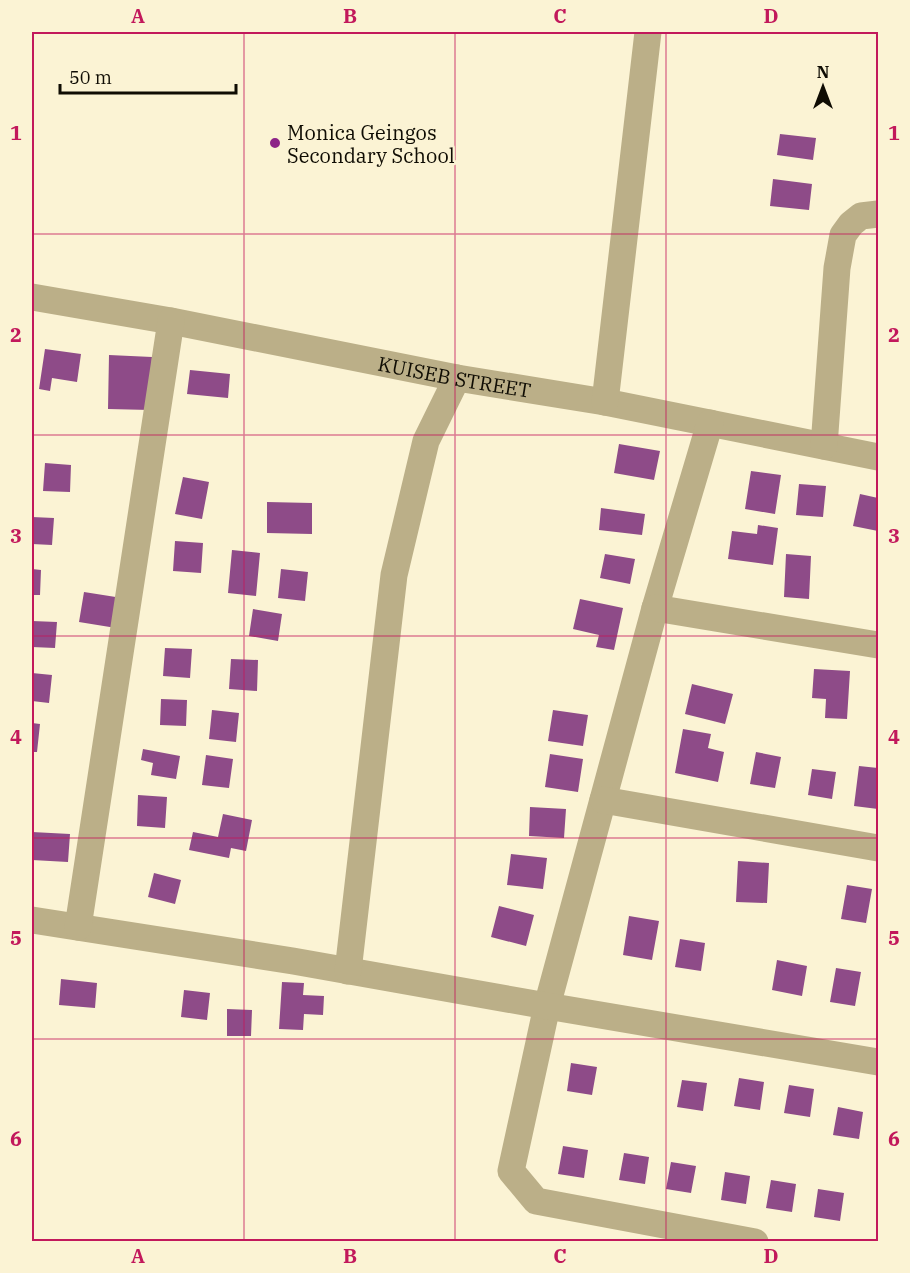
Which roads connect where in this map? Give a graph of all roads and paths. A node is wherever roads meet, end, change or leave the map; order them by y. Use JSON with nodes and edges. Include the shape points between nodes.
{"nodes":[{"id":1,"x":648,"y":32,"type":"edge"},
{"id":2,"x":879,"y":214,"type":"edge"},
{"id":3,"x":32,"y":297,"type":"edge"},
{"id":4,"x":171,"y":321,"type":"junction"},
{"id":5,"x":457,"y":378,"type":"junction"},
{"id":6,"x":605,"y":402,"type":"junction"},
{"id":7,"x":710,"y":423,"type":"junction"},
{"id":8,"x":824,"y":446,"type":"junction"},
{"id":9,"x":879,"y":457,"type":"edge"},
{"id":10,"x":655,"y":608,"type":"junction"},
{"id":11,"x":879,"y":645,"type":"edge"},
{"id":12,"x":603,"y":800,"type":"junction"},
{"id":13,"x":879,"y":848,"type":"edge"},
{"id":14,"x":32,"y":920,"type":"edge"},
{"id":15,"x":78,"y":927,"type":"junction"},
{"id":16,"x":348,"y":971,"type":"junction"},
{"id":17,"x":547,"y":1006,"type":"junction"},
{"id":18,"x":879,"y":1062,"type":"edge"},
{"id":19,"x":755,"y":1242,"type":"edge"}],
"edges":[{"from":1,"to":6,"type":"street"},
{"from":2,"to":8,"type":"street","via":[[861,216],[843,235],[837,268]]},
{"from":3,"to":4,"type":"street","name":"KUISEB STREET"},
{"from":4,"to":5,"type":"street","name":"KUISEB STREET"},
{"from":4,"to":15,"type":"street"},
{"from":5,"to":6,"type":"street","name":"KUISEB STREET"},
{"from":5,"to":16,"type":"street","via":[[426,441],[394,575]]},
{"from":6,"to":7,"type":"street","name":"KUISEB STREET"},
{"from":7,"to":8,"type":"street","name":"KUISEB STREET"},
{"from":7,"to":10,"type":"street"},
{"from":8,"to":9,"type":"street","name":"KUISEB STREET"},
{"from":10,"to":11,"type":"street"},
{"from":10,"to":12,"type":"street"},
{"from":12,"to":13,"type":"street"},
{"from":12,"to":17,"type":"street"},
{"from":14,"to":15,"type":"street"},
{"from":15,"to":16,"type":"street"},
{"from":16,"to":17,"type":"street"},
{"from":17,"to":18,"type":"street"},
{"from":17,"to":19,"type":"street","via":[[511,1171],[536,1201]]}]}
